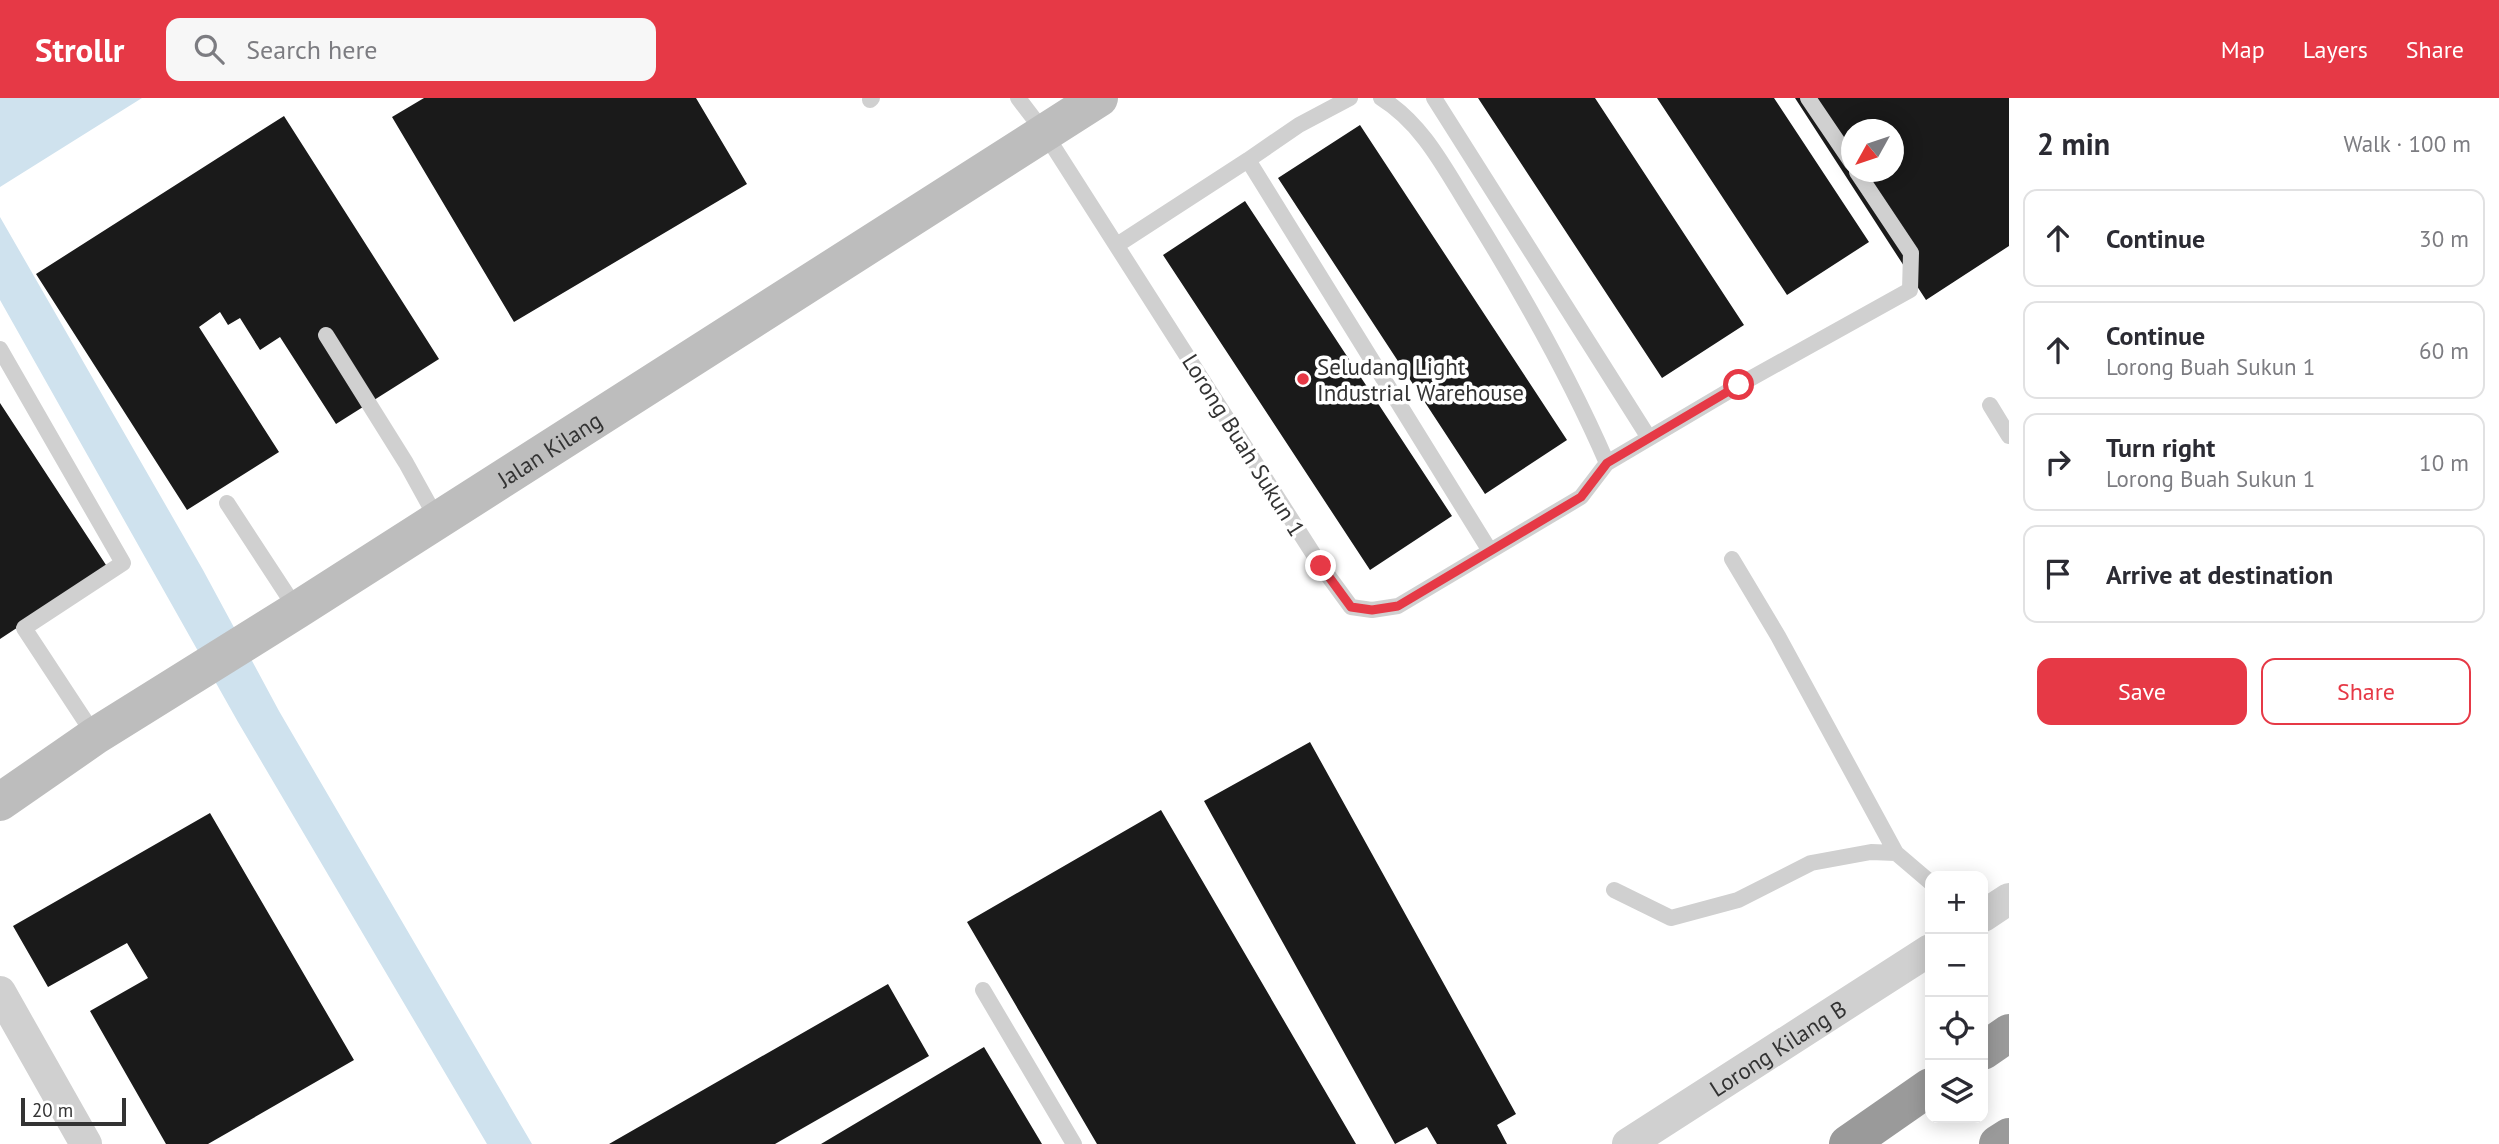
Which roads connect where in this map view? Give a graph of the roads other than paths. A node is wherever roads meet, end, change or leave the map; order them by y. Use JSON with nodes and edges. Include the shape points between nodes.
{"nodes":[{"id":1,"x":1018,"y":98,"type":"edge"},
{"id":2,"x":1099,"y":98,"type":"edge"},
{"id":3,"x":1350,"y":98,"type":"edge"},
{"id":4,"x":1381,"y":98,"type":"edge"},
{"id":5,"x":1434,"y":98,"type":"edge"},
{"id":6,"x":1808,"y":98,"type":"edge"},
{"id":7,"x":1044,"y":132,"type":"junction"},
{"id":8,"x":1841,"y":147,"type":"edge"},
{"id":9,"x":1248,"y":160,"type":"junction"},
{"id":10,"x":1864,"y":182,"type":"edge"},
{"id":11,"x":1117,"y":245,"type":"junction"},
{"id":12,"x":326,"y":335,"type":"dead end"},
{"id":13,"x":0,"y":349,"type":"edge"},
{"id":14,"x":1990,"y":405,"type":"dead end"},
{"id":15,"x":2009,"y":436,"type":"edge"},
{"id":16,"x":1649,"y":438,"type":"junction"},
{"id":17,"x":1607,"y":463,"type":"junction"},
{"id":18,"x":227,"y":503,"type":"dead end"},
{"id":19,"x":437,"y":519,"type":"junction"},
{"id":20,"x":1490,"y":551,"type":"junction"},
{"id":21,"x":1732,"y":559,"type":"dead end"},
{"id":22,"x":297,"y":610,"type":"junction"},
{"id":23,"x":95,"y":736,"type":"junction"},
{"id":24,"x":0,"y":802,"type":"edge"},
{"id":25,"x":1896,"y":853,"type":"junction"},
{"id":26,"x":1925,"y":878,"type":"edge"},
{"id":27,"x":1614,"y":890,"type":"dead end"},
{"id":28,"x":2009,"y":900,"type":"edge"},
{"id":29,"x":1988,"y":913,"type":"edge"},
{"id":30,"x":1925,"y":953,"type":"edge"},
{"id":31,"x":984,"y":990,"type":"dead end"},
{"id":32,"x":0,"y":992,"type":"edge"},
{"id":33,"x":2009,"y":1033,"type":"edge"},
{"id":34,"x":1988,"y":1048,"type":"edge"},
{"id":35,"x":1925,"y":1090,"type":"edge"},
{"id":36,"x":2009,"y":1137,"type":"edge"},
{"id":37,"x":86,"y":1144,"type":"edge"},
{"id":38,"x":1074,"y":1144,"type":"edge"},
{"id":39,"x":1628,"y":1144,"type":"edge"},
{"id":40,"x":1848,"y":1144,"type":"edge"},
{"id":41,"x":1998,"y":1144,"type":"edge"}],
"edges":[{"from":1,"to":7,"type":"lane","name":"Lorong Buah Sukun 1"},
{"from":2,"to":7,"type":"street","name":"Jalan Kilang"},
{"from":3,"to":9,"type":"lane"},
{"from":4,"to":17,"type":"lane","via":[[1398,108],[1424,136],[1508,270],[1588,418]]},
{"from":5,"to":16,"type":"lane"},
{"from":6,"to":8,"type":"lane"},
{"from":7,"to":11,"type":"lane","name":"Lorong Buah Sukun 1"},
{"from":7,"to":19,"type":"street","name":"Jalan Kilang"},
{"from":9,"to":11,"type":"lane"},
{"from":9,"to":20,"type":"lane"},
{"from":10,"to":16,"type":"lane","via":[[1911,253],[1910,290]]},
{"from":11,"to":20,"type":"lane","name":"Lorong Buah Sukun 1","via":[[1351,607],[1398,606]]},
{"from":12,"to":19,"type":"lane"},
{"from":13,"to":23,"type":"lane","via":[[123,563],[24,628]]},
{"from":14,"to":15,"type":"lane"},
{"from":16,"to":17,"type":"lane"},
{"from":17,"to":20,"type":"lane","name":"Lorong Buah Sukun 1","via":[[1581,497]]},
{"from":18,"to":22,"type":"lane"},
{"from":19,"to":22,"type":"street","name":"Jalan Kilang"},
{"from":21,"to":25,"type":"lane"},
{"from":22,"to":23,"type":"street","name":"Jalan Kilang"},
{"from":23,"to":24,"type":"street","name":"Jalan Kilang"},
{"from":25,"to":26,"type":"lane"},
{"from":25,"to":27,"type":"lane","via":[[1871,852],[1811,863],[1738,900],[1671,918]]},
{"from":28,"to":29,"type":"street"},
{"from":30,"to":39,"type":"street","name":"Lorong Kilang B"},
{"from":31,"to":38,"type":"lane"},
{"from":32,"to":37,"type":"street"},
{"from":33,"to":34,"type":"highway"},
{"from":35,"to":40,"type":"highway"},
{"from":36,"to":41,"type":"highway"}]}
